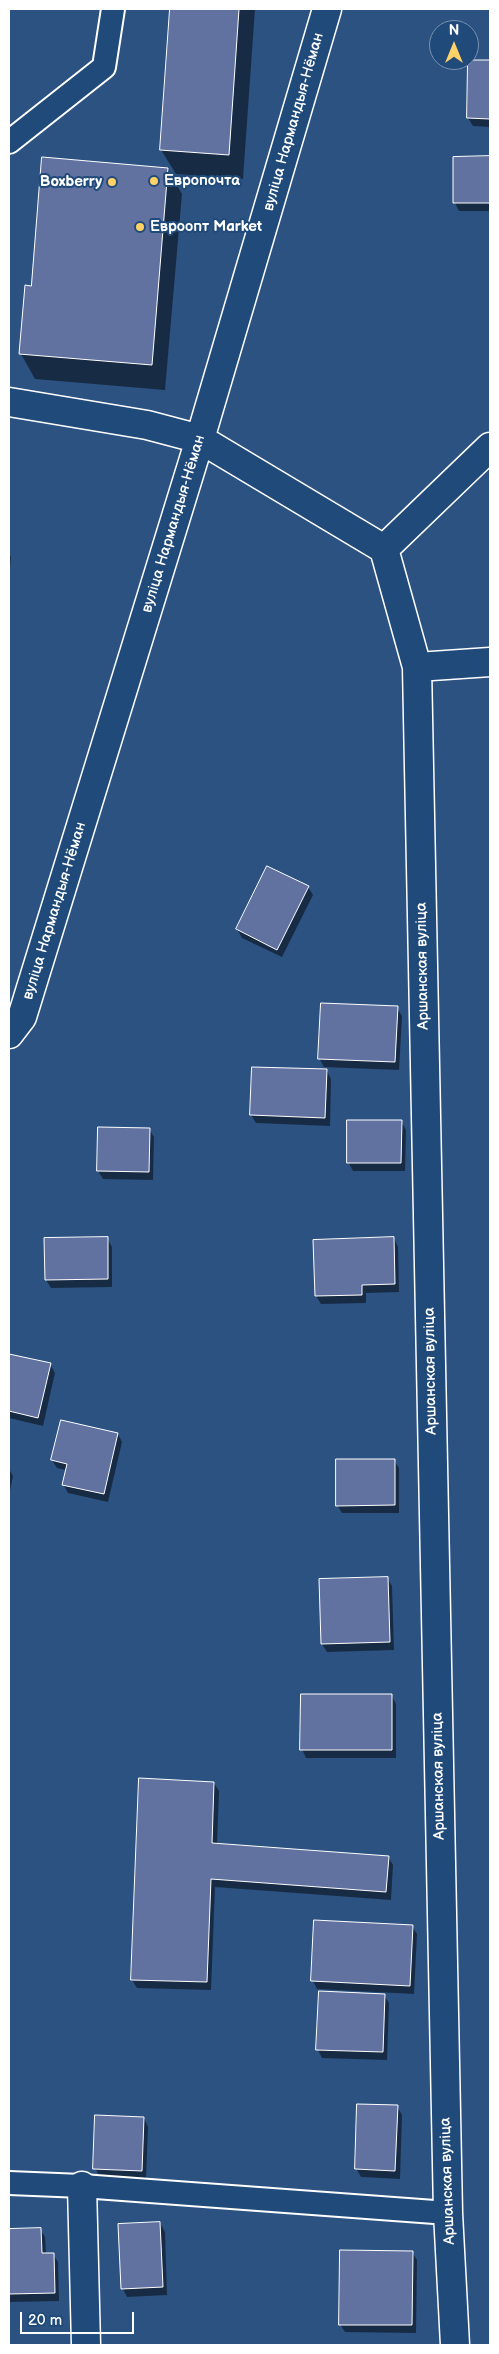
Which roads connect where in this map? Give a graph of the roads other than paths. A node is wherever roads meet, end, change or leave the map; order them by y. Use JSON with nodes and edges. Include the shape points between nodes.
{"nodes":[{"id":1,"x":113,"y":9,"type":"edge"},
{"id":2,"x":328,"y":9,"type":"edge"},
{"id":3,"x":9,"y":142,"type":"edge"},
{"id":4,"x":9,"y":402,"type":"edge"},
{"id":5,"x":200,"y":439,"type":"junction"},
{"id":6,"x":490,"y":447,"type":"edge"},
{"id":7,"x":384,"y":549,"type":"junction"},
{"id":8,"x":490,"y":662,"type":"edge"},
{"id":9,"x":417,"y":667,"type":"junction"},
{"id":10,"x":9,"y":1034,"type":"edge"},
{"id":11,"x":9,"y":2183,"type":"edge"},
{"id":12,"x":82,"y":2186,"type":"junction"},
{"id":13,"x":448,"y":2213,"type":"junction"},
{"id":14,"x":86,"y":2345,"type":"edge"},
{"id":15,"x":455,"y":2345,"type":"edge"}],
"edges":[{"from":1,"to":3,"type":"lane","via":[[104,67]]},
{"from":2,"to":5,"type":"street","name":"вуліца Нармандыя-Нёман"},
{"from":4,"to":5,"type":"street","via":[[147,425]]},
{"from":5,"to":7,"type":"street"},
{"from":5,"to":10,"type":"street","name":"вуліца Нармандыя-Нёман","via":[[22,1017]]},
{"from":6,"to":7,"type":"street"},
{"from":7,"to":9,"type":"street","name":"Аршанская вуліца"},
{"from":8,"to":9,"type":"street"},
{"from":9,"to":13,"type":"street","name":"Аршанская вуліца"},
{"from":11,"to":12,"type":"lane"},
{"from":12,"to":13,"type":"lane"},
{"from":12,"to":14,"type":"street"},
{"from":13,"to":15,"type":"street","name":"Аршанская вуліца"}]}
